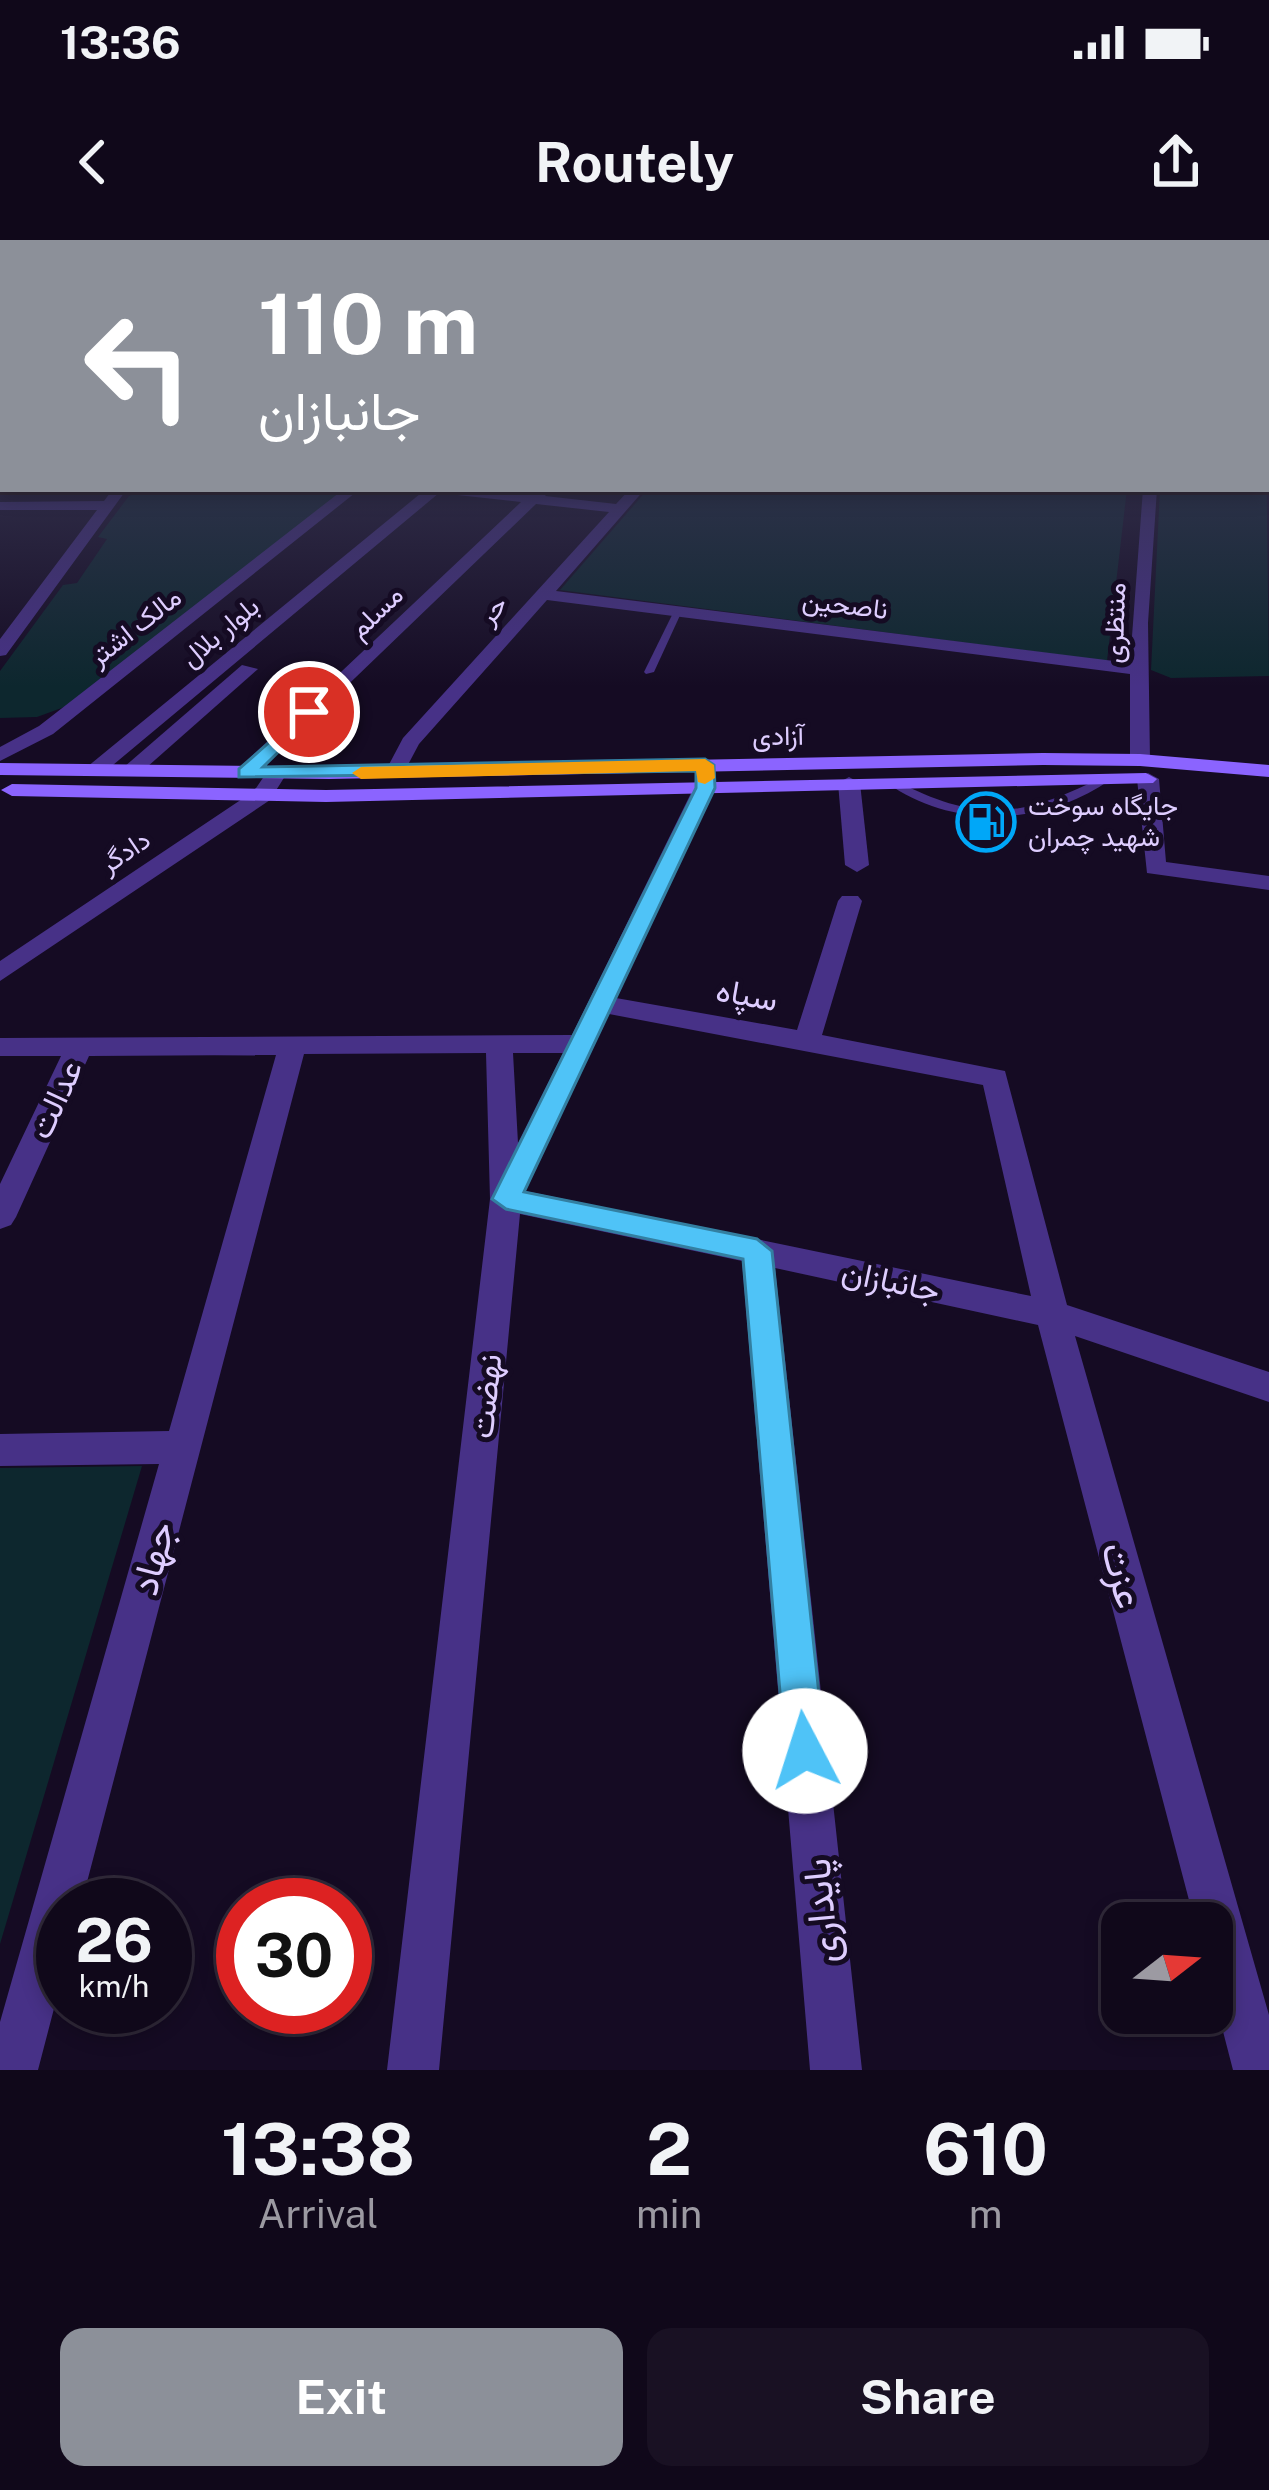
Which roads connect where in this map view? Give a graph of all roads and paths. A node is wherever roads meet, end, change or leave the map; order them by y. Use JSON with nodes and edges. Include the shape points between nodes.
{"nodes":[{"id":1,"x":101,"y":515,"type":"edge"},
{"id":2,"x":319,"y":515,"type":"edge"},
{"id":3,"x":414,"y":515,"type":"edge"},
{"id":4,"x":417,"y":515,"type":"edge"},
{"id":5,"x":516,"y":515,"type":"edge"},
{"id":6,"x":613,"y":515,"type":"edge"},
{"id":7,"x":1148,"y":515,"type":"edge"},
{"id":8,"x":543,"y":594,"type":"junction"},
{"id":9,"x":678,"y":611,"type":"junction"},
{"id":10,"x":0,"y":650,"type":"edge"},
{"id":11,"x":1139,"y":670,"type":"junction"},
{"id":12,"x":649,"y":671,"type":"dead end"},
{"id":13,"x":0,"y":755,"type":"edge"},
{"id":14,"x":0,"y":769,"type":"edge"},
{"id":15,"x":1144,"y":770,"type":"junction"},
{"id":16,"x":94,"y":771,"type":"junction"},
{"id":17,"x":1269,"y":771,"type":"edge"},
{"id":18,"x":130,"y":772,"type":"junction"},
{"id":19,"x":395,"y":772,"type":"junction"},
{"id":20,"x":245,"y":773,"type":"junction"},
{"id":21,"x":276,"y":773,"type":"junction"},
{"id":22,"x":705,"y":776,"type":"junction"},
{"id":23,"x":1105,"y":780,"type":"junction"},
{"id":24,"x":849,"y":783,"type":"junction"},
{"id":25,"x":892,"y":783,"type":"junction"},
{"id":26,"x":1269,"y":788,"type":"edge"},
{"id":27,"x":0,"y":789,"type":"edge"},
{"id":28,"x":262,"y":795,"type":"junction"},
{"id":29,"x":857,"y":865,"type":"dead end"},
{"id":30,"x":1269,"y":883,"type":"edge"},
{"id":31,"x":850,"y":901,"type":"dead end"},
{"id":32,"x":0,"y":973,"type":"edge"},
{"id":33,"x":601,"y":1004,"type":"junction"},
{"id":34,"x":807,"y":1042,"type":"junction"},
{"id":35,"x":580,"y":1044,"type":"junction"},
{"id":36,"x":499,"y":1045,"type":"junction"},
{"id":37,"x":292,"y":1046,"type":"junction"},
{"id":38,"x":0,"y":1047,"type":"edge"},
{"id":39,"x":79,"y":1047,"type":"junction"},
{"id":40,"x":506,"y":1199,"type":"junction"},
{"id":41,"x":0,"y":1217,"type":"edge"},
{"id":42,"x":757,"y":1251,"type":"junction"},
{"id":43,"x":1052,"y":1314,"type":"junction"},
{"id":44,"x":1269,"y":1387,"type":"edge"},
{"id":45,"x":182,"y":1447,"type":"junction"},
{"id":46,"x":0,"y":1450,"type":"edge"},
{"id":47,"x":12,"y":2070,"type":"edge"},
{"id":48,"x":412,"y":2070,"type":"edge"},
{"id":49,"x":836,"y":2070,"type":"edge"},
{"id":50,"x":1258,"y":2070,"type":"edge"}],
"edges":[{"from":1,"to":10,"type":"street"},
{"from":2,"to":13,"type":"street","name":"مالک اشتر","via":[[46,730]]},
{"from":3,"to":16,"type":"street","name":"بلوار بلال"},
{"from":4,"to":18,"type":"street","name":"بلوار بلال"},
{"from":5,"to":20,"type":"street","name":"مسلم"},
{"from":6,"to":8,"type":"street","name":"حر"},
{"from":7,"to":11,"type":"street","name":"منتظری"},
{"from":8,"to":9,"type":"street","name":"ناصحین"},
{"from":8,"to":19,"type":"street","name":"حر","via":[[410,742]]},
{"from":9,"to":11,"type":"street","name":"ناصحین"},
{"from":9,"to":12,"type":"lane"},
{"from":11,"to":15,"type":"street","name":"منتظری"},
{"from":14,"to":16,"type":"main road","name":"آزادی"},
{"from":15,"to":17,"type":"main road","name":"آزادی"},
{"from":15,"to":22,"type":"main road","name":"آزادی"},
{"from":15,"to":23,"type":"main road","name":"آزادی"},
{"from":15,"to":26,"type":"main road","name":"آزادی"},
{"from":15,"to":30,"type":"street","name":"منتظری","via":[[1154,868]]},
{"from":16,"to":18,"type":"main road","name":"آزادی"},
{"from":18,"to":20,"type":"main road","name":"آزادی"},
{"from":19,"to":21,"type":"main road","name":"آزادی"},
{"from":19,"to":22,"type":"main road","name":"آزادی"},
{"from":20,"to":21,"type":"main road","name":"آزادی"},
{"from":21,"to":28,"type":"street","name":"دادگر"},
{"from":22,"to":24,"type":"main road","name":"آزادی"},
{"from":22,"to":28,"type":"main road","name":"آزادی"},
{"from":22,"to":33,"type":"street","name":"نهضت"},
{"from":23,"to":25,"type":"main road","name":"آزادی"},
{"from":23,"to":25,"type":"lane","via":[[1041,812],[1002,816],[939,809]]},
{"from":24,"to":25,"type":"main road","name":"آزادی"},
{"from":24,"to":29,"type":"street"},
{"from":27,"to":28,"type":"main road","name":"آزادی"},
{"from":28,"to":32,"type":"street","name":"دادگر"},
{"from":31,"to":34,"type":"street","name":"سپاه"},
{"from":33,"to":34,"type":"street","name":"سپاه"},
{"from":33,"to":35,"type":"street","name":"نهضت"},
{"from":34,"to":43,"type":"street","name":"عزت","via":[[995,1078]]},
{"from":35,"to":36,"type":"street"},
{"from":35,"to":40,"type":"street","name":"نهضت"},
{"from":36,"to":37,"type":"street"},
{"from":36,"to":40,"type":"street"},
{"from":37,"to":39,"type":"street"},
{"from":37,"to":45,"type":"street","name":"جهاد"},
{"from":38,"to":39,"type":"street"},
{"from":39,"to":41,"type":"street","name":"عدالت"},
{"from":40,"to":42,"type":"street","name":"جانبازان"},
{"from":40,"to":48,"type":"street","name":"نهضت"},
{"from":42,"to":43,"type":"street","name":"جانبازان"},
{"from":42,"to":49,"type":"street","name":"پایداری"},
{"from":43,"to":44,"type":"street","name":"جانبازان"},
{"from":43,"to":50,"type":"street","name":"عزت"},
{"from":45,"to":46,"type":"street"},
{"from":45,"to":47,"type":"street","name":"جهاد"}]}
